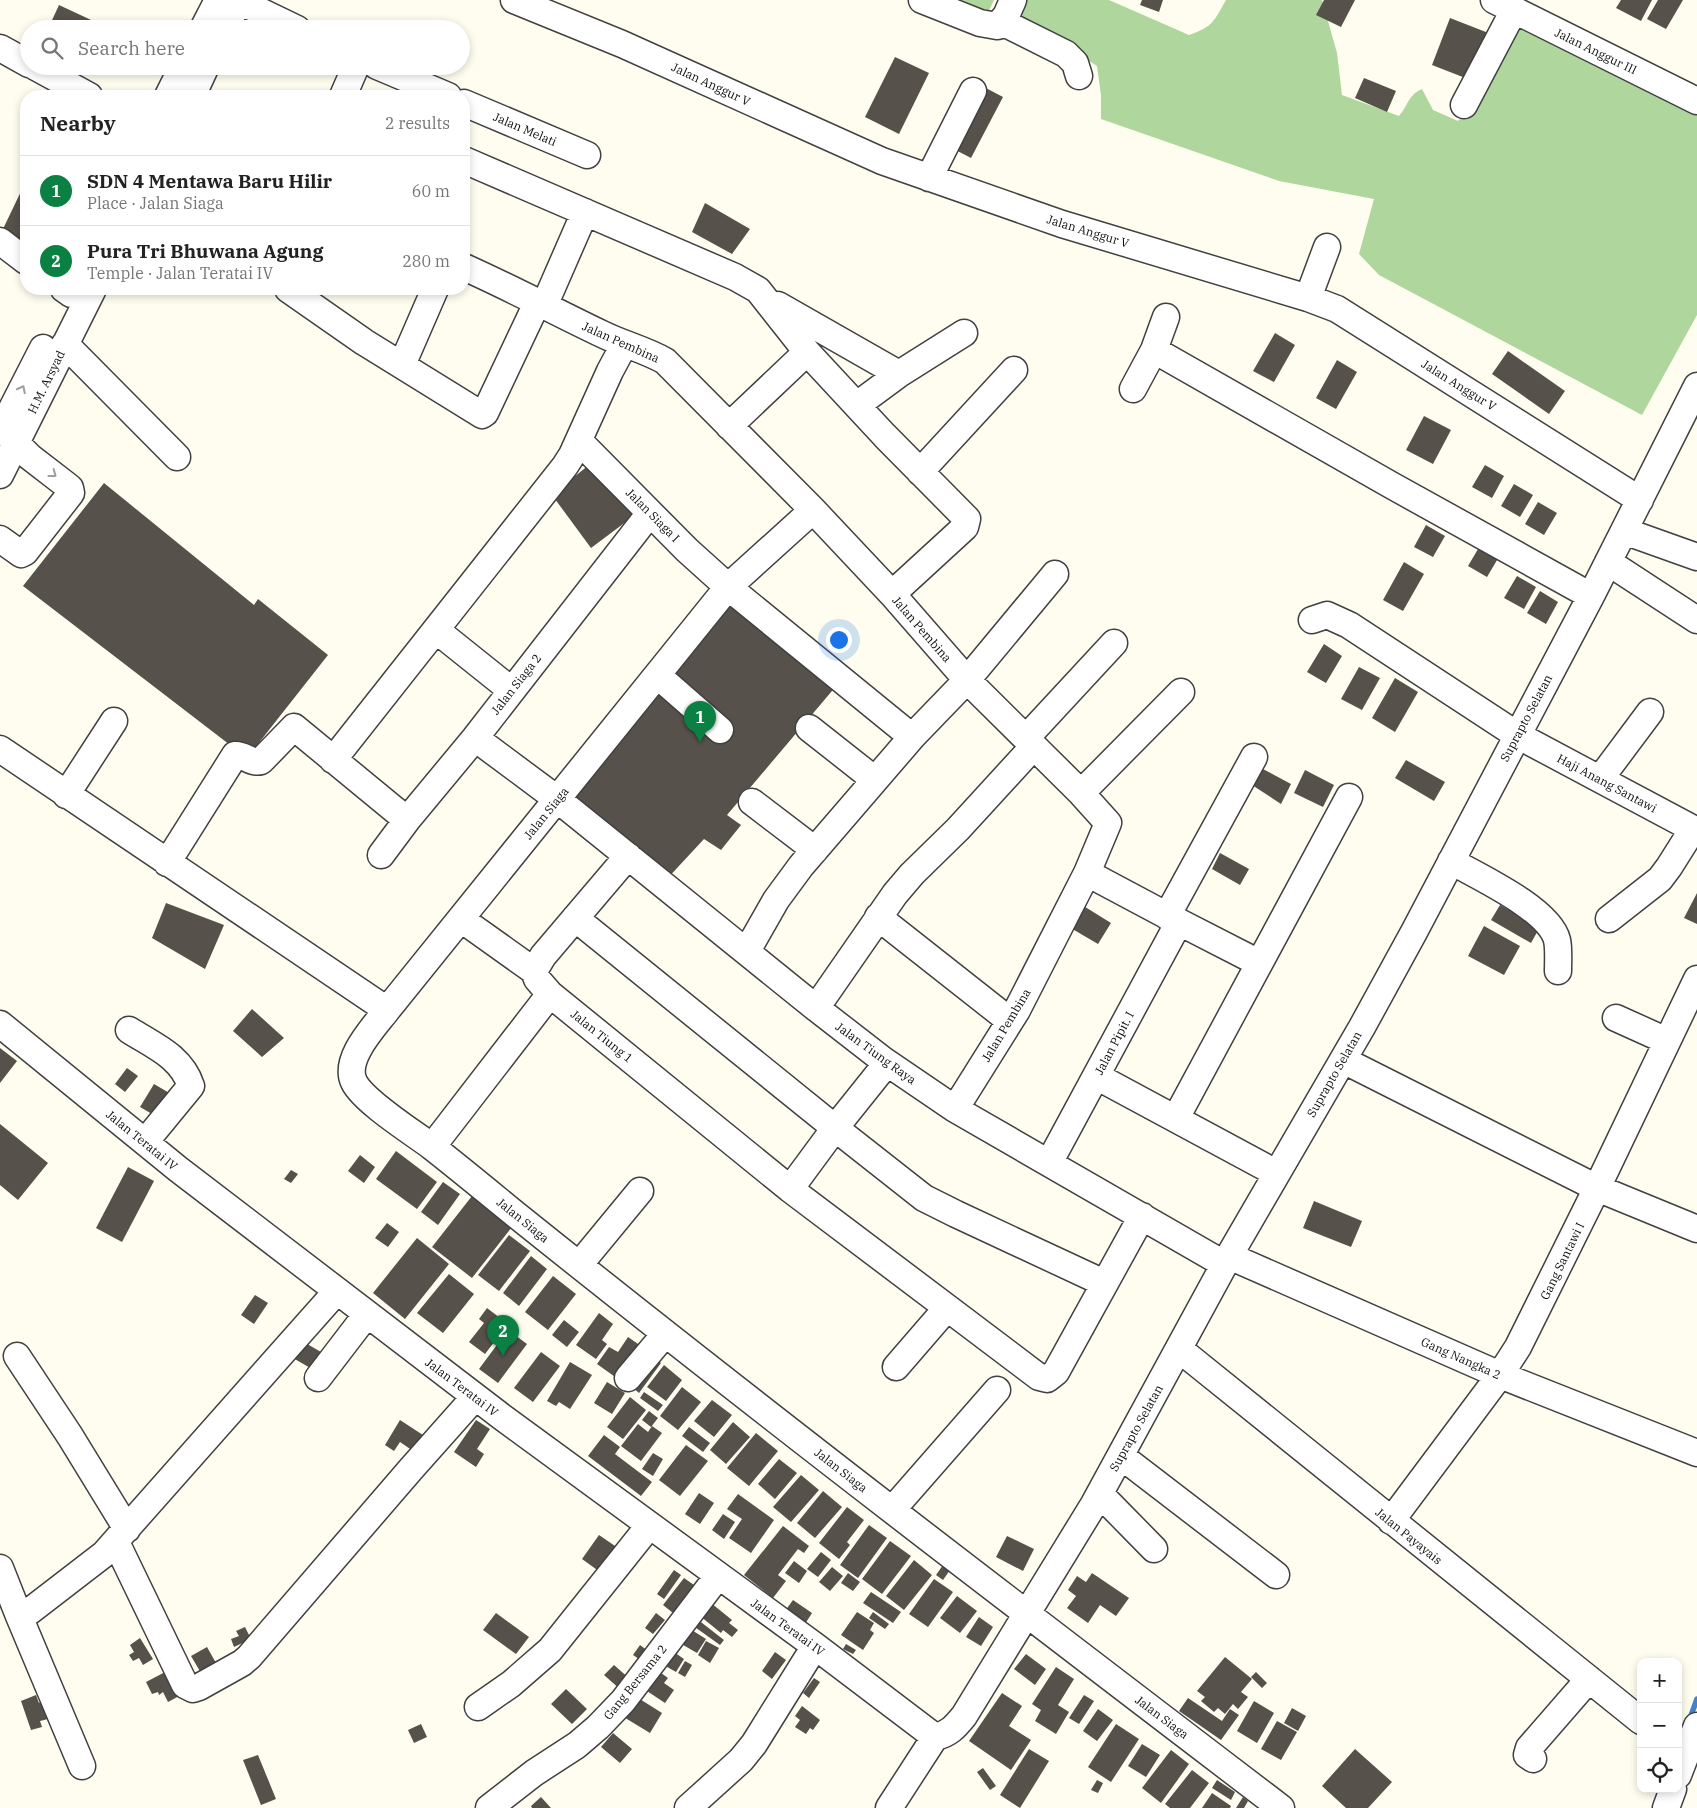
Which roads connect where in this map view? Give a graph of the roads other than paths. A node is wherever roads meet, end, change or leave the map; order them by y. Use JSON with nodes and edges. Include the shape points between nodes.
{"nodes":[{"id":1,"x":232,"y":0,"type":"edge"},
{"id":2,"x":514,"y":0,"type":"edge"},
{"id":3,"x":922,"y":0,"type":"edge"},
{"id":4,"x":1504,"y":5,"type":"edge"},
{"id":5,"x":1007,"y":11,"type":"edge"},
{"id":6,"x":211,"y":20,"type":"edge"},
{"id":7,"x":227,"y":20,"type":"edge"},
{"id":8,"x":276,"y":20,"type":"edge"},
{"id":9,"x":0,"y":48,"type":"edge"},
{"id":10,"x":20,"y":59,"type":"edge"},
{"id":11,"x":50,"y":75,"type":"edge"},
{"id":12,"x":178,"y":75,"type":"edge"},
{"id":13,"x":202,"y":75,"type":"edge"},
{"id":14,"x":352,"y":75,"type":"edge"},
{"id":15,"x":398,"y":75,"type":"edge"},
{"id":16,"x":1078,"y":76,"type":"dead end"},
{"id":17,"x":78,"y":90,"type":"edge"},
{"id":18,"x":171,"y":90,"type":"edge"},
{"id":19,"x":195,"y":90,"type":"edge"},
{"id":20,"x":346,"y":90,"type":"edge"},
{"id":21,"x":434,"y":90,"type":"edge"},
{"id":22,"x":973,"y":91,"type":"dead end"},
{"id":23,"x":1697,"y":101,"type":"edge"},
{"id":24,"x":470,"y":106,"type":"edge"},
{"id":25,"x":1464,"y":106,"type":"dead end"},
{"id":26,"x":587,"y":155,"type":"dead end"},
{"id":27,"x":470,"y":163,"type":"edge"},
{"id":28,"x":929,"y":178,"type":"junction"},
{"id":29,"x":585,"y":212,"type":"junction"},
{"id":30,"x":0,"y":241,"type":"edge"},
{"id":31,"x":1327,"y":247,"type":"dead end"},
{"id":32,"x":20,"y":256,"type":"edge"},
{"id":33,"x":470,"y":270,"type":"edge"},
{"id":34,"x":73,"y":295,"type":"edge"},
{"id":35,"x":74,"y":295,"type":"edge"},
{"id":36,"x":297,"y":295,"type":"edge"},
{"id":37,"x":432,"y":295,"type":"edge"},
{"id":38,"x":764,"y":298,"type":"junction"},
{"id":39,"x":1308,"y":298,"type":"junction"},
{"id":40,"x":540,"y":304,"type":"junction"},
{"id":41,"x":1166,"y":317,"type":"dead end"},
{"id":42,"x":964,"y":333,"type":"dead end"},
{"id":43,"x":65,"y":344,"type":"junction"},
{"id":44,"x":624,"y":345,"type":"junction"},
{"id":45,"x":1154,"y":350,"type":"junction"},
{"id":46,"x":807,"y":352,"type":"junction"},
{"id":47,"x":402,"y":365,"type":"junction"},
{"id":48,"x":1014,"y":370,"type":"dead end"},
{"id":49,"x":899,"y":374,"type":"junction"},
{"id":50,"x":1697,"y":386,"type":"edge"},
{"id":51,"x":1133,"y":389,"type":"dead end"},
{"id":52,"x":856,"y":404,"type":"junction"},
{"id":53,"x":729,"y":426,"type":"junction"},
{"id":54,"x":8,"y":438,"type":"edge"},
{"id":55,"x":579,"y":441,"type":"junction"},
{"id":56,"x":177,"y":457,"type":"dead end"},
{"id":57,"x":920,"y":472,"type":"junction"},
{"id":58,"x":0,"y":475,"type":"edge"},
{"id":59,"x":1640,"y":500,"type":"junction"},
{"id":60,"x":813,"y":510,"type":"junction"},
{"id":61,"x":650,"y":513,"type":"junction"},
{"id":62,"x":1624,"y":531,"type":"junction"},
{"id":63,"x":0,"y":539,"type":"edge"},
{"id":64,"x":1697,"y":557,"type":"edge"},
{"id":65,"x":1608,"y":562,"type":"junction"},
{"id":66,"x":1055,"y":574,"type":"dead end"},
{"id":67,"x":728,"y":587,"type":"junction"},
{"id":68,"x":892,"y":594,"type":"junction"},
{"id":69,"x":1591,"y":596,"type":"junction"},
{"id":70,"x":1312,"y":620,"type":"dead end"},
{"id":71,"x":1697,"y":620,"type":"edge"},
{"id":72,"x":436,"y":630,"type":"junction"},
{"id":73,"x":1114,"y":643,"type":"dead end"},
{"id":74,"x":657,"y":675,"type":"junction"},
{"id":75,"x":967,"y":680,"type":"junction"},
{"id":76,"x":511,"y":690,"type":"junction"},
{"id":77,"x":1181,"y":692,"type":"dead end"},
{"id":78,"x":1650,"y":712,"type":"dead end"},
{"id":79,"x":114,"y":721,"type":"dead end"},
{"id":80,"x":809,"y":728,"type":"dead end"},
{"id":81,"x":720,"y":730,"type":"dead end"},
{"id":82,"x":1517,"y":735,"type":"junction"},
{"id":83,"x":912,"y":737,"type":"junction"},
{"id":84,"x":475,"y":738,"type":"junction"},
{"id":85,"x":1030,"y":742,"type":"junction"},
{"id":86,"x":0,"y":749,"type":"edge"},
{"id":87,"x":1254,"y":757,"type":"dead end"},
{"id":88,"x":333,"y":760,"type":"junction"},
{"id":89,"x":875,"y":780,"type":"junction"},
{"id":90,"x":1600,"y":780,"type":"junction"},
{"id":91,"x":1081,"y":793,"type":"junction"},
{"id":92,"x":66,"y":795,"type":"junction"},
{"id":93,"x":1349,"y":798,"type":"dead end"},
{"id":94,"x":557,"y":799,"type":"junction"},
{"id":95,"x":752,"y":802,"type":"dead end"},
{"id":96,"x":407,"y":820,"type":"junction"},
{"id":97,"x":1695,"y":830,"type":"edge"},
{"id":98,"x":815,"y":850,"type":"junction"},
{"id":99,"x":381,"y":855,"type":"dead end"},
{"id":100,"x":628,"y":856,"type":"junction"},
{"id":101,"x":1451,"y":861,"type":"junction"},
{"id":102,"x":167,"y":863,"type":"junction"},
{"id":103,"x":1086,"y":873,"type":"junction"},
{"id":104,"x":878,"y":916,"type":"junction"},
{"id":105,"x":461,"y":918,"type":"junction"},
{"id":106,"x":575,"y":918,"type":"junction"},
{"id":107,"x":1609,"y":918,"type":"dead end"},
{"id":108,"x":1173,"y":919,"type":"junction"},
{"id":109,"x":747,"y":951,"type":"junction"},
{"id":110,"x":1259,"y":963,"type":"junction"},
{"id":111,"x":534,"y":971,"type":"junction"},
{"id":112,"x":1558,"y":971,"type":"dead end"},
{"id":113,"x":1697,"y":979,"type":"edge"},
{"id":114,"x":550,"y":994,"type":"junction"},
{"id":115,"x":816,"y":1008,"type":"junction"},
{"id":116,"x":387,"y":1010,"type":"junction"},
{"id":117,"x":1616,"y":1018,"type":"dead end"},
{"id":118,"x":1010,"y":1021,"type":"junction"},
{"id":119,"x":0,"y":1024,"type":"edge"},
{"id":120,"x":129,"y":1030,"type":"dead end"},
{"id":121,"x":1667,"y":1041,"type":"junction"},
{"id":122,"x":1343,"y":1060,"type":"junction"},
{"id":123,"x":887,"y":1063,"type":"junction"},
{"id":124,"x":1096,"y":1076,"type":"junction"},
{"id":125,"x":955,"y":1109,"type":"junction"},
{"id":126,"x":1176,"y":1118,"type":"junction"},
{"id":127,"x":835,"y":1128,"type":"junction"},
{"id":128,"x":144,"y":1142,"type":"junction"},
{"id":129,"x":432,"y":1147,"type":"junction"},
{"id":130,"x":1049,"y":1163,"type":"junction"},
{"id":131,"x":1276,"y":1173,"type":"junction"},
{"id":132,"x":1597,"y":1188,"type":"junction"},
{"id":133,"x":790,"y":1189,"type":"junction"},
{"id":134,"x":640,"y":1191,"type":"dead end"},
{"id":135,"x":1142,"y":1216,"type":"junction"},
{"id":136,"x":1697,"y":1229,"type":"edge"},
{"id":137,"x":1226,"y":1260,"type":"junction"},
{"id":138,"x":579,"y":1265,"type":"junction"},
{"id":139,"x":1104,"y":1283,"type":"junction"},
{"id":140,"x":337,"y":1291,"type":"junction"},
{"id":141,"x":947,"y":1308,"type":"junction"},
{"id":142,"x":367,"y":1314,"type":"junction"},
{"id":143,"x":665,"y":1334,"type":"junction"},
{"id":144,"x":1179,"y":1349,"type":"junction"},
{"id":145,"x":17,"y":1356,"type":"dead end"},
{"id":146,"x":896,"y":1367,"type":"dead end"},
{"id":147,"x":1500,"y":1375,"type":"junction"},
{"id":148,"x":318,"y":1378,"type":"dead end"},
{"id":149,"x":628,"y":1378,"type":"dead end"},
{"id":150,"x":998,"y":1390,"type":"dead end"},
{"id":151,"x":476,"y":1397,"type":"junction"},
{"id":152,"x":1697,"y":1453,"type":"edge"},
{"id":153,"x":1121,"y":1456,"type":"junction"},
{"id":154,"x":1100,"y":1494,"type":"junction"},
{"id":155,"x":892,"y":1510,"type":"junction"},
{"id":156,"x":1391,"y":1521,"type":"junction"},
{"id":157,"x":649,"y":1526,"type":"junction"},
{"id":158,"x":122,"y":1535,"type":"junction"},
{"id":159,"x":1154,"y":1549,"type":"dead end"},
{"id":160,"x":0,"y":1568,"type":"edge"},
{"id":161,"x":1276,"y":1575,"type":"dead end"},
{"id":162,"x":718,"y":1576,"type":"junction"},
{"id":163,"x":1028,"y":1614,"type":"junction"},
{"id":164,"x":19,"y":1616,"type":"junction"},
{"id":165,"x":815,"y":1646,"type":"junction"},
{"id":166,"x":1589,"y":1679,"type":"junction"},
{"id":167,"x":478,"y":1707,"type":"dead end"},
{"id":168,"x":1637,"y":1718,"type":"edge"},
{"id":169,"x":935,"y":1737,"type":"junction"},
{"id":170,"x":1533,"y":1759,"type":"dead end"},
{"id":171,"x":82,"y":1766,"type":"dead end"},
{"id":172,"x":1672,"y":1793,"type":"edge"},
{"id":173,"x":490,"y":1808,"type":"edge"},
{"id":174,"x":688,"y":1808,"type":"edge"},
{"id":175,"x":889,"y":1808,"type":"edge"},
{"id":176,"x":1282,"y":1808,"type":"edge"},
{"id":177,"x":1666,"y":1808,"type":"edge"}],
"edges":[{"from":1,"to":6,"type":"street"},
{"from":1,"to":7,"type":"street"},
{"from":1,"to":8,"type":"street"},
{"from":2,"to":28,"type":"street","name":"Jalan Anggur V","via":[[646,54],[856,151]]},
{"from":3,"to":5,"type":"street","via":[[989,26],[997,26]]},
{"from":4,"to":23,"type":"street","name":"Jalan Anggur III"},
{"from":4,"to":25,"type":"street"},
{"from":5,"to":16,"type":"street","via":[[1066,54],[1075,63]]},
{"from":9,"to":10,"type":"street"},
{"from":11,"to":17,"type":"street"},
{"from":12,"to":18,"type":"street"},
{"from":13,"to":19,"type":"street"},
{"from":14,"to":20,"type":"street"},
{"from":15,"to":21,"type":"street"},
{"from":22,"to":28,"type":"street"},
{"from":24,"to":26,"type":"street","name":"Jalan Melati"},
{"from":27,"to":29,"type":"street"},
{"from":28,"to":39,"type":"street","name":"Jalan Anggur V","via":[[1062,224]]},
{"from":29,"to":38,"type":"street","via":[[736,277],[751,285]]},
{"from":29,"to":40,"type":"street"},
{"from":30,"to":32,"type":"street"},
{"from":31,"to":39,"type":"street"},
{"from":33,"to":40,"type":"street","name":"Jalan Pembina"},
{"from":54,"to":34,"type":"street","name":"H.M. Arsyad","one_way":true},
{"from":35,"to":43,"type":"street","name":"H.M. Arsyad"},
{"from":36,"to":47,"type":"street"},
{"from":37,"to":47,"type":"street"},
{"from":38,"to":46,"type":"street"},
{"from":38,"to":49,"type":"street"},
{"from":39,"to":59,"type":"street","name":"Jalan Anggur V","via":[[1349,316]]},
{"from":40,"to":44,"type":"street","name":"Jalan Pembina"},
{"from":40,"to":47,"type":"street","via":[[482,415]]},
{"from":41,"to":45,"type":"street"},
{"from":42,"to":49,"type":"street"},
{"from":43,"to":54,"type":"street","name":"H.M. Arsyad"},
{"from":43,"to":56,"type":"street"},
{"from":44,"to":53,"type":"street","name":"Jalan Pembina","via":[[665,361]]},
{"from":44,"to":55,"type":"street"},
{"from":45,"to":51,"type":"street"},
{"from":45,"to":69,"type":"street"},
{"from":46,"to":52,"type":"street"},
{"from":46,"to":53,"type":"street"},
{"from":48,"to":57,"type":"street"},
{"from":49,"to":52,"type":"street"},
{"from":50,"to":59,"type":"street","name":"Suprapto Selatan"},
{"from":52,"to":57,"type":"street"},
{"from":53,"to":60,"type":"street","name":"Jalan Pembina"},
{"from":54,"to":58,"type":"street","name":"H.M. Arsyad"},
{"from":54,"to":63,"type":"street","one_way":true,"via":[[70,488],[71,493],[26,552],[22,554]]},
{"from":55,"to":61,"type":"street","name":"Jalan Siaga I"},
{"from":55,"to":72,"type":"street","via":[[565,466]]},
{"from":57,"to":68,"type":"street","via":[[965,517],[966,524]]},
{"from":59,"to":62,"type":"street","name":"Suprapto Selatan"},
{"from":60,"to":67,"type":"street","name":"Jalan Siaga"},
{"from":60,"to":68,"type":"street","name":"Jalan Pembina"},
{"from":61,"to":67,"type":"street","name":"Jalan Siaga I"},
{"from":61,"to":76,"type":"street","name":"Jalan Siaga 2"},
{"from":62,"to":64,"type":"street"},
{"from":62,"to":65,"type":"street","name":"Suprapto Selatan"},
{"from":65,"to":69,"type":"street","name":"Suprapto Selatan"},
{"from":65,"to":71,"type":"street"},
{"from":66,"to":75,"type":"street"},
{"from":67,"to":74,"type":"street","name":"Jalan Siaga"},
{"from":67,"to":83,"type":"street","name":"Jalan Siaga I"},
{"from":68,"to":75,"type":"street","name":"Jalan Pembina"},
{"from":69,"to":82,"type":"street","name":"Suprapto Selatan"},
{"from":70,"to":82,"type":"street","name":"Haji Anang Santawi","via":[[1328,615],[1349,625]]},
{"from":72,"to":76,"type":"street"},
{"from":72,"to":88,"type":"street"},
{"from":73,"to":85,"type":"street"},
{"from":74,"to":81,"type":"street"},
{"from":74,"to":94,"type":"street","name":"Jalan Siaga"},
{"from":75,"to":83,"type":"street"},
{"from":75,"to":85,"type":"street","name":"Jalan Pembina"},
{"from":76,"to":84,"type":"street","name":"Jalan Siaga 2"},
{"from":77,"to":91,"type":"street"},
{"from":78,"to":90,"type":"street"},
{"from":79,"to":92,"type":"street"},
{"from":80,"to":89,"type":"street"},
{"from":82,"to":90,"type":"street","name":"Haji Anang Santawi"},
{"from":82,"to":101,"type":"street","name":"Suprapto Selatan"},
{"from":83,"to":89,"type":"street"},
{"from":84,"to":94,"type":"street","name":"Jalan Tiung Raya"},
{"from":84,"to":96,"type":"street","name":"Jalan Siaga 2"},
{"from":85,"to":91,"type":"street","name":"Jalan Pembina"},
{"from":85,"to":104,"type":"street","via":[[958,829],[912,874]]},
{"from":86,"to":92,"type":"street"},
{"from":87,"to":108,"type":"street","name":"Jalan Pipit. I"},
{"from":88,"to":96,"type":"street"},
{"from":88,"to":102,"type":"street","via":[[294,727],[261,761],[252,762],[236,755]]},
{"from":89,"to":98,"type":"street"},
{"from":90,"to":97,"type":"street","name":"Haji Anang Santawi"},
{"from":91,"to":103,"type":"street","name":"Jalan Pembina","via":[[1108,823]]},
{"from":92,"to":102,"type":"street"},
{"from":93,"to":110,"type":"street"},
{"from":94,"to":100,"type":"street","name":"Jalan Tiung Raya"},
{"from":94,"to":105,"type":"street","name":"Jalan Siaga"},
{"from":95,"to":98,"type":"street"},
{"from":96,"to":99,"type":"street","name":"Jalan Siaga 2"},
{"from":97,"to":107,"type":"street","via":[[1660,879]]},
{"from":98,"to":109,"type":"street","via":[[787,884]]},
{"from":100,"to":106,"type":"street"},
{"from":100,"to":109,"type":"street","name":"Jalan Tiung Raya"},
{"from":101,"to":112,"type":"street","via":[[1524,903],[1546,920],[1557,940]]},
{"from":101,"to":122,"type":"street","name":"Suprapto Selatan"},
{"from":102,"to":116,"type":"street"},
{"from":103,"to":108,"type":"street"},
{"from":103,"to":118,"type":"street","name":"Jalan Pembina"},
{"from":104,"to":115,"type":"street"},
{"from":104,"to":118,"type":"street"},
{"from":105,"to":111,"type":"street"},
{"from":105,"to":116,"type":"street","name":"Jalan Siaga"},
{"from":106,"to":111,"type":"street"},
{"from":106,"to":127,"type":"street"},
{"from":108,"to":110,"type":"street"},
{"from":108,"to":124,"type":"street","name":"Jalan Pipit. I"},
{"from":109,"to":115,"type":"street","name":"Jalan Tiung Raya"},
{"from":110,"to":126,"type":"street"},
{"from":111,"to":114,"type":"street","name":"Jalan Tiung 1"},
{"from":113,"to":121,"type":"street","name":"Gang Santawi I"},
{"from":114,"to":129,"type":"street"},
{"from":114,"to":133,"type":"street","name":"Jalan Tiung 1"},
{"from":115,"to":123,"type":"street","name":"Jalan Tiung Raya"},
{"from":116,"to":129,"type":"street","name":"Jalan Siaga","via":[[360,1046],[352,1064],[352,1079],[363,1095]]},
{"from":117,"to":121,"type":"street"},
{"from":118,"to":125,"type":"street","name":"Jalan Pembina"},
{"from":119,"to":128,"type":"street","name":"Jalan Teratai IV"},
{"from":120,"to":128,"type":"street","via":[[173,1057],[187,1074],[191,1086]]},
{"from":121,"to":132,"type":"street","name":"Gang Santawi I"},
{"from":122,"to":131,"type":"street","name":"Suprapto Selatan"},
{"from":122,"to":132,"type":"street"},
{"from":123,"to":125,"type":"street","name":"Jalan Tiung Raya"},
{"from":123,"to":127,"type":"street"},
{"from":124,"to":126,"type":"street"},
{"from":124,"to":130,"type":"street","name":"Jalan Pipit. I"},
{"from":125,"to":130,"type":"street","name":"Jalan Tiung Raya"},
{"from":126,"to":131,"type":"street"},
{"from":127,"to":133,"type":"street"},
{"from":127,"to":139,"type":"street","via":[[924,1198]]},
{"from":128,"to":140,"type":"street","name":"Jalan Teratai IV"},
{"from":129,"to":138,"type":"street","name":"Jalan Siaga"},
{"from":130,"to":135,"type":"street","name":"Jalan Tiung Raya"},
{"from":131,"to":137,"type":"street","name":"Suprapto Selatan"},
{"from":132,"to":136,"type":"street"},
{"from":132,"to":147,"type":"street","name":"Gang Santawi I","via":[[1534,1316]]},
{"from":133,"to":141,"type":"street","name":"Jalan Tiung 1"},
{"from":134,"to":138,"type":"street"},
{"from":135,"to":137,"type":"street","name":"Jalan Tiung Raya"},
{"from":135,"to":139,"type":"street"},
{"from":137,"to":144,"type":"street","name":"Suprapto Selatan"},
{"from":137,"to":147,"type":"street","name":"Gang Nangka 2"},
{"from":138,"to":143,"type":"street","name":"Jalan Siaga"},
{"from":139,"to":141,"type":"street","name":"Jalan Tiung 1","via":[[1056,1372],[1048,1379],[1039,1377]]},
{"from":140,"to":142,"type":"street","name":"Jalan Teratai IV"},
{"from":140,"to":158,"type":"street"},
{"from":141,"to":146,"type":"street"},
{"from":142,"to":148,"type":"street"},
{"from":142,"to":151,"type":"street","name":"Jalan Teratai IV"},
{"from":143,"to":149,"type":"street"},
{"from":143,"to":155,"type":"street","name":"Jalan Siaga"},
{"from":144,"to":153,"type":"street","name":"Suprapto Selatan"},
{"from":144,"to":156,"type":"street","name":"Jalan Payayais"},
{"from":145,"to":158,"type":"street","via":[[70,1436]]},
{"from":147,"to":152,"type":"street","name":"Gang Nangka 2"},
{"from":147,"to":156,"type":"street","name":"Gang Santawi I"},
{"from":150,"to":155,"type":"street"},
{"from":151,"to":157,"type":"street","name":"Jalan Teratai IV"},
{"from":151,"to":158,"type":"street","via":[[397,1484],[250,1657],[199,1687],[193,1689],[185,1685]]},
{"from":153,"to":154,"type":"street","name":"Suprapto Selatan"},
{"from":153,"to":161,"type":"street"},
{"from":154,"to":159,"type":"street"},
{"from":154,"to":163,"type":"street","name":"Suprapto Selatan"},
{"from":155,"to":163,"type":"street","name":"Jalan Siaga"},
{"from":156,"to":166,"type":"street","name":"Jalan Payayais"},
{"from":157,"to":162,"type":"street","name":"Jalan Teratai IV"},
{"from":157,"to":167,"type":"street","via":[[550,1650]]},
{"from":158,"to":164,"type":"street","via":[[104,1554]]},
{"from":160,"to":164,"type":"street"},
{"from":162,"to":165,"type":"street","name":"Jalan Teratai IV"},
{"from":162,"to":173,"type":"street","name":"Gang Bersama 2","via":[[623,1701],[598,1727]]},
{"from":163,"to":169,"type":"street","name":"Suprapto Selatan","via":[[964,1716],[952,1731]]},
{"from":163,"to":176,"type":"street","name":"Jalan Siaga"},
{"from":164,"to":171,"type":"street"},
{"from":165,"to":169,"type":"street","name":"Jalan Teratai IV"},
{"from":165,"to":174,"type":"street","via":[[754,1744]]},
{"from":166,"to":168,"type":"street","name":"Jalan Payayais"},
{"from":166,"to":170,"type":"street","via":[[1529,1748],[1527,1755]]},
{"from":169,"to":175,"type":"street"},
{"from":172,"to":177,"type":"street"}]}
